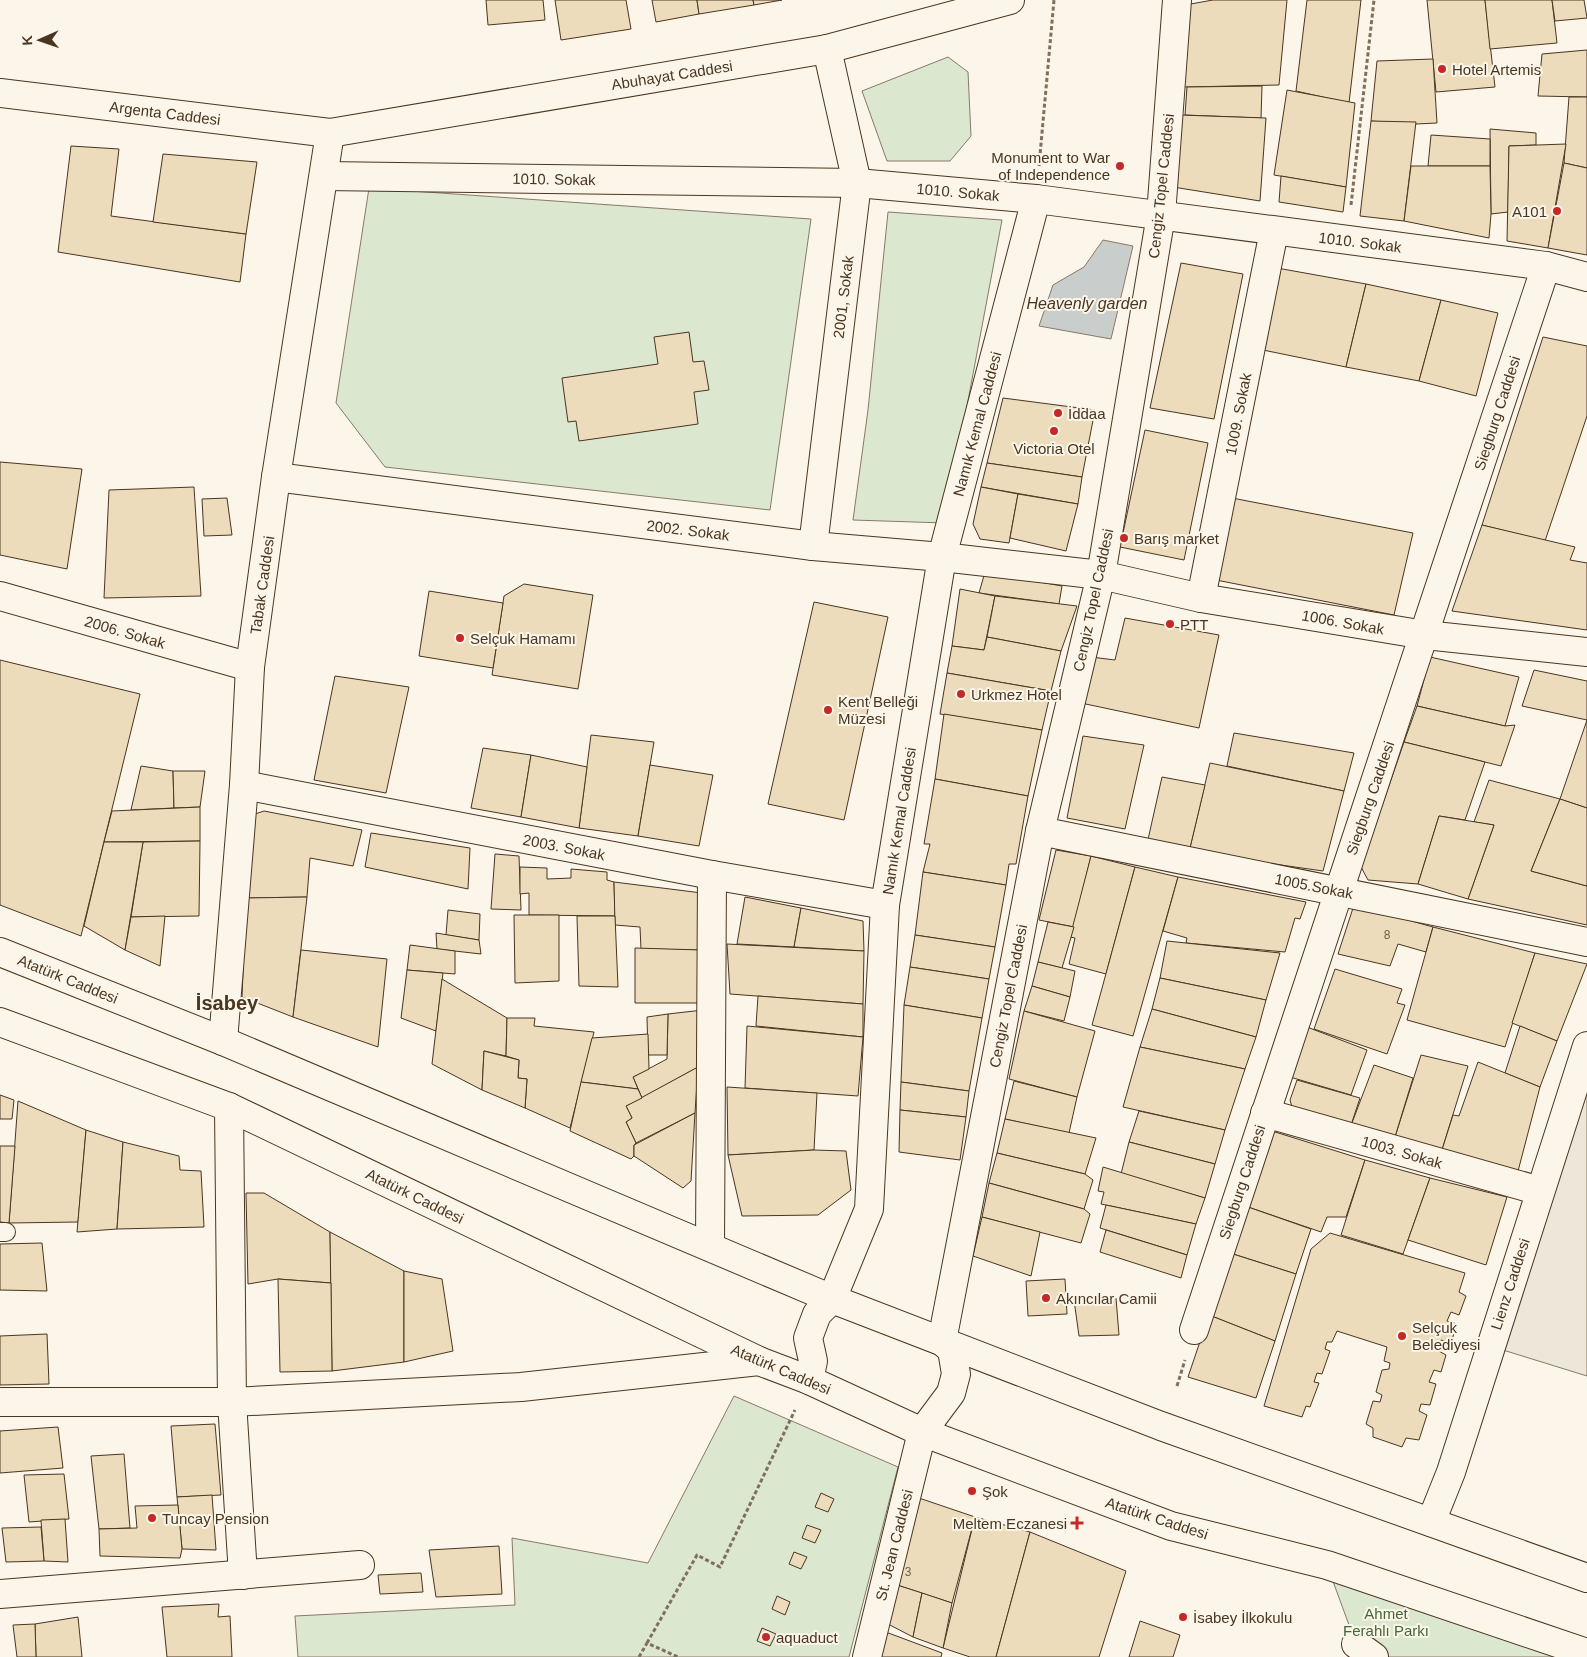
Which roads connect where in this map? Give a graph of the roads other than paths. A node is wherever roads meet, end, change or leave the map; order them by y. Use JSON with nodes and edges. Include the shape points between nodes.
{"nodes":[{"id":1,"x":1010,"y":0,"type":"edge"},
{"id":2,"x":1177,"y":0,"type":"edge"},
{"id":3,"x":827,"y":50,"type":"junction"},
{"id":4,"x":0,"y":93,"type":"edge"},
{"id":5,"x":330,"y":133,"type":"junction"},
{"id":6,"x":324,"y":176,"type":"junction"},
{"id":7,"x":856,"y":182,"type":"junction"},
{"id":8,"x":1036,"y":199,"type":"junction"},
{"id":9,"x":1161,"y":215,"type":"junction"},
{"id":10,"x":1274,"y":231,"type":"junction"},
{"id":11,"x":1546,"y":266,"type":"junction"},
{"id":12,"x":1587,"y":277,"type":"edge"},
{"id":13,"x":276,"y":477,"type":"junction"},
{"id":14,"x":813,"y":546,"type":"junction"},
{"id":15,"x":942,"y":557,"type":"junction"},
{"id":16,"x":1101,"y":575,"type":"junction"},
{"id":17,"x":0,"y":596,"type":"edge"},
{"id":18,"x":1201,"y":598,"type":"junction"},
{"id":19,"x":1424,"y":635,"type":"junction"},
{"id":20,"x":1587,"y":652,"type":"edge"},
{"id":21,"x":250,"y":667,"type":"junction"},
{"id":22,"x":244,"y":785,"type":"junction"},
{"id":23,"x":1040,"y":831,"type":"junction"},
{"id":24,"x":712,"y":875,"type":"junction"},
{"id":25,"x":1338,"y":890,"type":"junction"},
{"id":26,"x":885,"y":905,"type":"junction"},
{"id":27,"x":1587,"y":942,"type":"edge"},
{"id":28,"x":0,"y":952,"type":"edge"},
{"id":29,"x":0,"y":1022,"type":"edge"},
{"id":30,"x":222,"y":1041,"type":"junction"},
{"id":31,"x":1587,"y":1046,"type":"edge"},
{"id":32,"x":229,"y":1107,"type":"junction"},
{"id":33,"x":1265,"y":1112,"type":"junction"},
{"id":34,"x":1540,"y":1191,"type":"junction"},
{"id":35,"x":710,"y":1246,"type":"junction"},
{"id":36,"x":832,"y":1299,"type":"junction"},
{"id":37,"x":1194,"y":1330,"type":"dead end"},
{"id":38,"x":942,"y":1341,"type":"junction"},
{"id":39,"x":759,"y":1362,"type":"junction"},
{"id":40,"x":809,"y":1380,"type":"junction"},
{"id":41,"x":0,"y":1402,"type":"edge"},
{"id":42,"x":232,"y":1402,"type":"junction"},
{"id":43,"x":922,"y":1432,"type":"junction"},
{"id":44,"x":1431,"y":1522,"type":"junction"},
{"id":45,"x":360,"y":1565,"type":"dead end"},
{"id":46,"x":243,"y":1575,"type":"junction"},
{"id":47,"x":1587,"y":1578,"type":"edge"},
{"id":48,"x":0,"y":1594,"type":"edge"},
{"id":49,"x":1587,"y":1653,"type":"edge"},
{"id":50,"x":867,"y":1657,"type":"edge"}],
"edges":[{"from":1,"to":3,"type":"main road","name":"Abuhayat Caddesi"},
{"from":2,"to":9,"type":"main road","name":"Cengiz Topel Caddesi"},
{"from":3,"to":5,"type":"main road","name":"Abuhayat Caddesi"},
{"from":3,"to":7,"type":"main road","name":"2001, Sokak"},
{"from":4,"to":5,"type":"main road","name":"Argenta Caddesi"},
{"from":5,"to":6,"type":"main road","name":"Tabak Caddesi"},
{"from":6,"to":7,"type":"main road","name":"1010. Sokak"},
{"from":6,"to":13,"type":"main road","name":"Tabak Caddesi"},
{"from":7,"to":8,"type":"main road","name":"1010. Sokak"},
{"from":7,"to":14,"type":"main road","name":"2001, Sokak"},
{"from":8,"to":9,"type":"main road","name":"1010. Sokak"},
{"from":8,"to":15,"type":"main road","name":"Namık Kemal Caddesi"},
{"from":9,"to":10,"type":"main road","name":"1010. Sokak"},
{"from":9,"to":16,"type":"main road","name":"Cengiz Topel Caddesi"},
{"from":10,"to":11,"type":"main road","name":"1010. Sokak"},
{"from":10,"to":18,"type":"main road","name":"1009. Sokak"},
{"from":11,"to":12,"type":"main road","name":"1010. Sokak"},
{"from":11,"to":19,"type":"main road","name":"Siegburg Caddesi"},
{"from":13,"to":14,"type":"main road","name":"2002. Sokak"},
{"from":13,"to":21,"type":"main road","name":"Tabak Caddesi"},
{"from":14,"to":15,"type":"main road","name":"2002. Sokak"},
{"from":15,"to":16,"type":"main road","name":"2002. Sokak"},
{"from":15,"to":26,"type":"main road","name":"Namık Kemal Caddesi"},
{"from":16,"to":18,"type":"main road","name":"1006. Sokak"},
{"from":16,"to":23,"type":"main road","name":"Cengiz Topel Caddesi"},
{"from":17,"to":21,"type":"main road","name":"2006. Sokak"},
{"from":18,"to":19,"type":"main road","name":"1006. Sokak"},
{"from":19,"to":20,"type":"main road","name":"1006. Sokak"},
{"from":19,"to":25,"type":"main road","name":"Siegburg Caddesi"},
{"from":21,"to":22,"type":"main road","name":"Tabak Caddesi"},
{"from":22,"to":24,"type":"main road","name":"2003. Sokak"},
{"from":22,"to":30,"type":"main road","name":"Tabak Caddesi"},
{"from":23,"to":25,"type":"main road","name":"1005.Sokak"},
{"from":23,"to":38,"type":"main road","name":"Cengiz Topel Caddesi"},
{"from":24,"to":26,"type":"main road","name":"2003. Sokak"},
{"from":24,"to":35,"type":"main road"},
{"from":25,"to":27,"type":"main road","name":"1005.Sokak"},
{"from":25,"to":33,"type":"main road","name":"Siegburg Caddesi"},
{"from":26,"to":36,"type":"main road","name":"Namık Kemal Caddesi","via":[[869,1209]]},
{"from":28,"to":30,"type":"main road","name":"Atatürk Caddesi"},
{"from":29,"to":32,"type":"main road","name":"Atatürk Caddesi"},
{"from":30,"to":35,"type":"main road","name":"Atatürk Caddesi"},
{"from":31,"to":34,"type":"main road","name":"Lienz Caddesi"},
{"from":32,"to":39,"type":"main road","name":"Atatürk Caddesi"},
{"from":32,"to":42,"type":"main road"},
{"from":33,"to":34,"type":"main road","name":"1003. Sokak"},
{"from":33,"to":37,"type":"main road","name":"Siegburg Caddesi"},
{"from":34,"to":44,"type":"main road","name":"Lienz Caddesi"},
{"from":35,"to":36,"type":"main road","name":"Atatürk Caddesi"},
{"from":36,"to":38,"type":"main road","name":"Atatürk Caddesi"},
{"from":36,"to":40,"type":"main road","name":"Namık Kemal Caddesi","via":[[817,1314],[808,1338],[813,1361]]},
{"from":38,"to":43,"type":"main road","via":[[952,1350],[956,1374],[951,1393]]},
{"from":38,"to":44,"type":"main road","name":"Atatürk Caddesi","via":[[1161,1426]]},
{"from":39,"to":40,"type":"main road","name":"Atatürk Caddesi"},
{"from":39,"to":42,"type":"main road","via":[[521,1388]]},
{"from":40,"to":43,"type":"main road","name":"Atatürk Caddesi"},
{"from":41,"to":42,"type":"main road"},
{"from":42,"to":46,"type":"main road"},
{"from":43,"to":49,"type":"main road","name":"Atatürk Caddesi","via":[[1171,1526],[1327,1565]]},
{"from":43,"to":50,"type":"main road","name":"St. Jean Caddesi"},
{"from":44,"to":47,"type":"main road","name":"Atatürk Caddesi"},
{"from":45,"to":46,"type":"main road"},
{"from":46,"to":48,"type":"main road"}]}
